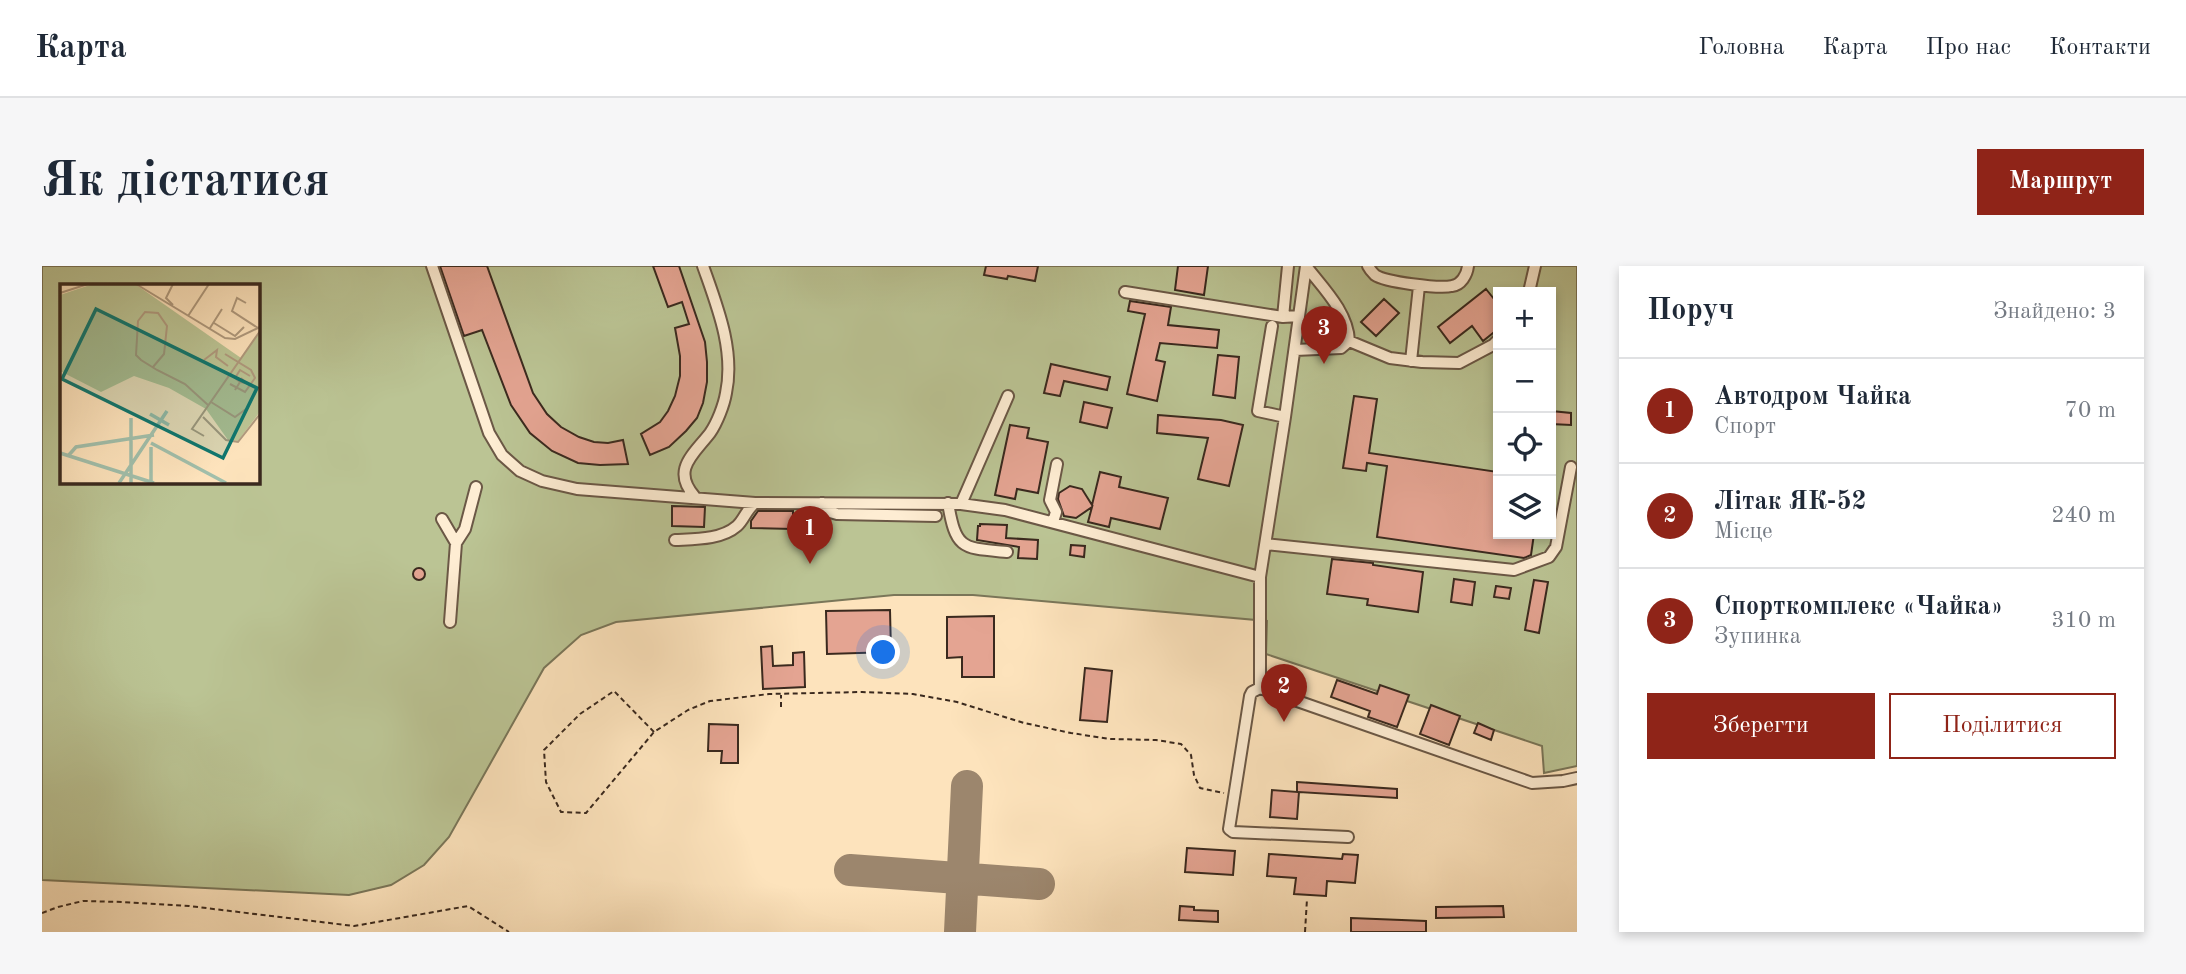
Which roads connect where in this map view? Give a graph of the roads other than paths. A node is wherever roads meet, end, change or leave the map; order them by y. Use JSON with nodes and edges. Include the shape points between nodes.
{"nodes":[{"id":1,"x":432,"y":266,"type":"edge"},
{"id":2,"x":703,"y":266,"type":"edge"},
{"id":3,"x":1288,"y":266,"type":"edge"},
{"id":4,"x":1306,"y":266,"type":"edge"},
{"id":5,"x":1368,"y":266,"type":"edge"},
{"id":6,"x":1468,"y":266,"type":"edge"},
{"id":7,"x":1535,"y":266,"type":"edge"},
{"id":8,"x":1419,"y":286,"type":"junction"},
{"id":9,"x":1530,"y":287,"type":"edge"},
{"id":10,"x":1125,"y":292,"type":"dead end"},
{"id":11,"x":1299,"y":316,"type":"junction"},
{"id":12,"x":1283,"y":317,"type":"junction"},
{"id":13,"x":1272,"y":326,"type":"dead end"},
{"id":14,"x":1349,"y":341,"type":"junction"},
{"id":15,"x":1493,"y":345,"type":"edge"},
{"id":16,"x":1295,"y":350,"type":"junction"},
{"id":17,"x":1411,"y":360,"type":"junction"},
{"id":18,"x":1008,"y":396,"type":"dead end"},
{"id":19,"x":1285,"y":417,"type":"junction"},
{"id":20,"x":1057,"y":464,"type":"dead end"},
{"id":21,"x":1571,"y":467,"type":"dead end"},
{"id":22,"x":475,"y":486,"type":"dead end"},
{"id":23,"x":695,"y":497,"type":"junction"},
{"id":24,"x":755,"y":503,"type":"junction"},
{"id":25,"x":948,"y":503,"type":"junction"},
{"id":26,"x":961,"y":504,"type":"junction"},
{"id":27,"x":822,"y":507,"type":"junction"},
{"id":28,"x":936,"y":516,"type":"dead end"},
{"id":29,"x":442,"y":519,"type":"dead end"},
{"id":30,"x":1053,"y":522,"type":"junction"},
{"id":31,"x":802,"y":535,"type":"dead end"},
{"id":32,"x":675,"y":540,"type":"dead end"},
{"id":33,"x":456,"y":543,"type":"junction"},
{"id":34,"x":1266,"y":544,"type":"junction"},
{"id":35,"x":1007,"y":552,"type":"dead end"},
{"id":36,"x":1260,"y":577,"type":"junction"},
{"id":37,"x":450,"y":622,"type":"dead end"},
{"id":38,"x":1260,"y":688,"type":"junction"},
{"id":39,"x":1577,"y":778,"type":"edge"},
{"id":40,"x":1348,"y":836,"type":"dead end"}],
"edges":[{"from":1,"to":23,"type":"street","via":[[489,433],[502,455],[520,471],[577,489]]},
{"from":2,"to":23,"type":"street","via":[[728,352],[726,393],[712,430],[684,473]]},
{"from":3,"to":12,"type":"street"},
{"from":4,"to":11,"type":"street"},
{"from":4,"to":14,"type":"street","via":[[1333,299],[1349,330]]},
{"from":5,"to":8,"type":"street","via":[[1376,276]]},
{"from":6,"to":8,"type":"street","via":[[1454,286]]},
{"from":7,"to":9,"type":"street"},
{"from":8,"to":17,"type":"street"},
{"from":10,"to":12,"type":"street"},
{"from":11,"to":12,"type":"street"},
{"from":11,"to":16,"type":"street"},
{"from":13,"to":19,"type":"street","via":[[1258,411]]},
{"from":14,"to":16,"type":"street","via":[[1341,348]]},
{"from":14,"to":17,"type":"street","via":[[1390,358]]},
{"from":15,"to":17,"type":"street","via":[[1459,363]]},
{"from":16,"to":19,"type":"street"},
{"from":18,"to":26,"type":"street"},
{"from":19,"to":34,"type":"street"},
{"from":20,"to":30,"type":"street","via":[[1050,500],[1056,512]]},
{"from":21,"to":34,"type":"street","via":[[1556,547],[1549,557],[1514,570]]},
{"from":22,"to":33,"type":"street","via":[[465,528]]},
{"from":23,"to":24,"type":"street"},
{"from":24,"to":27,"type":"street"},
{"from":24,"to":32,"type":"street","via":[[737,526],[713,538]]},
{"from":25,"to":26,"type":"street"},
{"from":25,"to":27,"type":"street"},
{"from":25,"to":35,"type":"street","via":[[952,528],[961,543],[972,549]]},
{"from":26,"to":30,"type":"street"},
{"from":27,"to":28,"type":"street","via":[[837,514]]},
{"from":27,"to":31,"type":"street"},
{"from":29,"to":33,"type":"street"},
{"from":30,"to":36,"type":"street"},
{"from":33,"to":37,"type":"street"},
{"from":34,"to":36,"type":"street"},
{"from":36,"to":38,"type":"street"},
{"from":38,"to":39,"type":"street","via":[[1532,783]]},
{"from":38,"to":40,"type":"street","via":[[1250,696],[1228,826],[1233,832]]}]}
